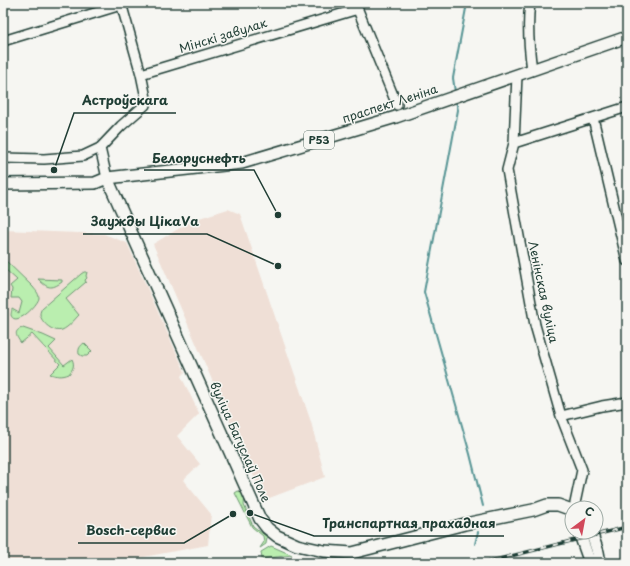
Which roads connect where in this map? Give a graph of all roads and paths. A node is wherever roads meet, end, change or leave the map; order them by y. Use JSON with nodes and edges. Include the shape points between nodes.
{"nodes":[{"id":1,"x":530,"y":3,"type":"edge"},
{"id":2,"x":534,"y":3,"type":"edge"},
{"id":3,"x":121,"y":4,"type":"edge"},
{"id":4,"x":356,"y":6,"type":"edge"},
{"id":5,"x":529,"y":13,"type":"junction"},
{"id":6,"x":627,"y":37,"type":"edge"},
{"id":7,"x":3,"y":41,"type":"edge"},
{"id":8,"x":532,"y":70,"type":"junction"},
{"id":9,"x":141,"y":74,"type":"junction"},
{"id":10,"x":517,"y":75,"type":"junction"},
{"id":11,"x":397,"y":105,"type":"dead end"},
{"id":12,"x":627,"y":107,"type":"edge"},
{"id":13,"x":593,"y":118,"type":"junction"},
{"id":14,"x":514,"y":143,"type":"junction"},
{"id":15,"x":100,"y":148,"type":"junction"},
{"id":16,"x":3,"y":158,"type":"edge"},
{"id":17,"x":107,"y":178,"type":"junction"},
{"id":18,"x":3,"y":180,"type":"edge"},
{"id":19,"x":3,"y":184,"type":"edge"},
{"id":20,"x":627,"y":261,"type":"edge"},
{"id":21,"x":627,"y":402,"type":"edge"},
{"id":22,"x":561,"y":416,"type":"junction"},
{"id":23,"x":575,"y":500,"type":"edge"},
{"id":24,"x":564,"y":507,"type":"edge"},
{"id":25,"x":533,"y":510,"type":"junction"},
{"id":26,"x":564,"y":514,"type":"edge"},
{"id":27,"x":582,"y":540,"type":"edge"},
{"id":28,"x":594,"y":540,"type":"edge"},
{"id":29,"x":590,"y":563,"type":"edge"},
{"id":30,"x":600,"y":563,"type":"edge"}],
"edges":[{"from":1,"to":5,"type":"street"},
{"from":2,"to":5,"type":"street"},
{"from":3,"to":7,"type":"street"},
{"from":3,"to":9,"type":"street"},
{"from":4,"to":9,"type":"street","name":"Мінскі завулак"},
{"from":4,"to":11,"type":"street"},
{"from":5,"to":8,"type":"street"},
{"from":6,"to":8,"type":"main road","name":"праспект Леніна","number":"Р53"},
{"from":8,"to":10,"type":"main road","name":"праспект Леніна","number":"Р53"},
{"from":9,"to":15,"type":"street","via":[[145,105]]},
{"from":10,"to":14,"type":"street","name":"Ленінская вуліца"},
{"from":10,"to":17,"type":"main road","name":"праспект Леніна","number":"Р53","via":[[396,117],[242,163]]},
{"from":12,"to":13,"type":"street"},
{"from":13,"to":14,"type":"street"},
{"from":13,"to":20,"type":"street"},
{"from":14,"to":22,"type":"street","name":"Ленінская вуліца","via":[[507,170],[536,325]]},
{"from":15,"to":16,"type":"street","via":[[83,156],[44,159]]},
{"from":15,"to":17,"type":"street"},
{"from":17,"to":18,"type":"main road","name":"праспект Леніна","number":"Р53","via":[[96,176]]},
{"from":17,"to":19,"type":"main road","name":"праспект Леніна","number":"Р53","via":[[95,183]]},
{"from":17,"to":25,"type":"main road","name":"вуліца Багуслаў Поле","via":[[260,519],[277,536],[297,545],[318,550],[352,553],[465,524]]},
{"from":21,"to":22,"type":"street"},
{"from":22,"to":23,"type":"street","name":"Ленінская вуліца","via":[[582,470]]},
{"from":24,"to":25,"type":"main road","name":"вуліца Багуслаў Поле","via":[[547,505]]},
{"from":25,"to":26,"type":"main road","name":"вуліца Багуслаў Поле"},
{"from":27,"to":29,"type":"main road"},
{"from":28,"to":30,"type":"main road"}]}
